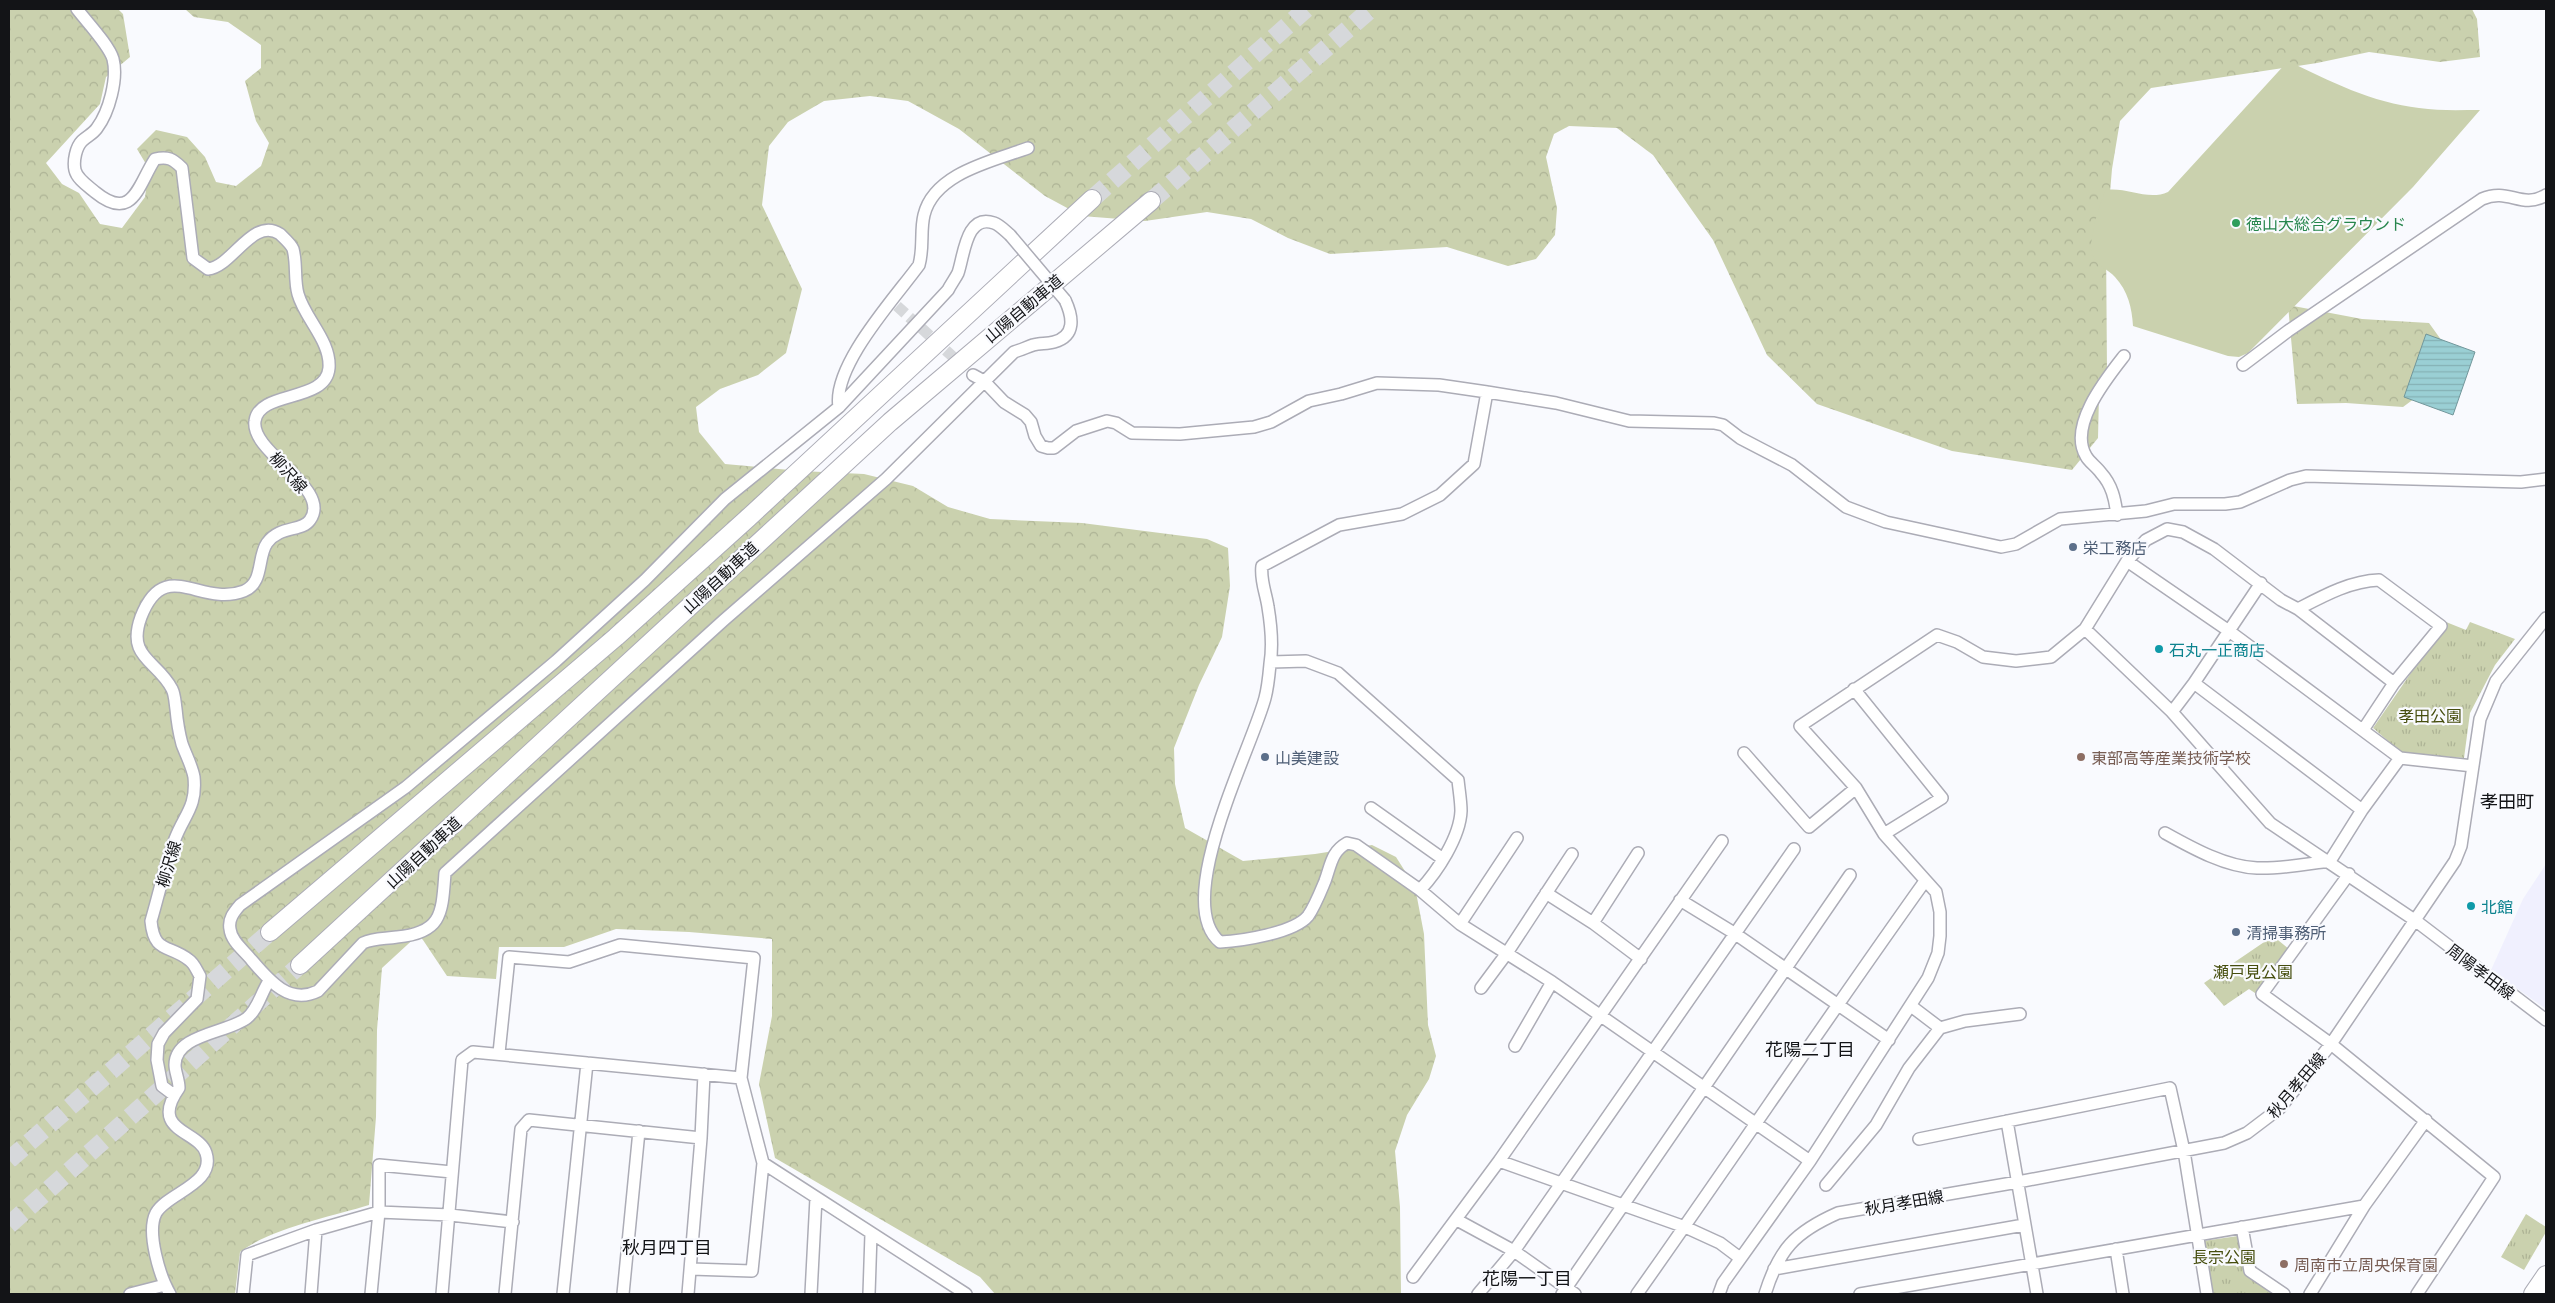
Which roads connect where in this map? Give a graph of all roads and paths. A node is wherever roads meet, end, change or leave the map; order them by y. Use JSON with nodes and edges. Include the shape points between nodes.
{"nodes":[{"id":1,"x":77,"y":9,"type":"edge"},
{"id":2,"x":1028,"y":148,"type":"dead end"},
{"id":3,"x":2546,"y":194,"type":"edge"},
{"id":4,"x":1092,"y":199,"type":"tunnel mouth"},
{"id":5,"x":1151,"y":201,"type":"tunnel mouth"},
{"id":6,"x":2124,"y":356,"type":"dead end"},
{"id":7,"x":2243,"y":365,"type":"dead end"},
{"id":8,"x":973,"y":375,"type":"tunnel mouth"},
{"id":9,"x":984,"y":381,"type":"junction"},
{"id":10,"x":1487,"y":392,"type":"junction"},
{"id":11,"x":839,"y":407,"type":"junction"},
{"id":12,"x":2546,"y":479,"type":"edge"},
{"id":13,"x":2116,"y":515,"type":"junction"},
{"id":14,"x":2127,"y":561,"type":"junction"},
{"id":15,"x":2261,"y":583,"type":"junction"},
{"id":16,"x":2298,"y":609,"type":"junction"},
{"id":17,"x":2546,"y":618,"type":"edge"},
{"id":18,"x":2085,"y":629,"type":"junction"},
{"id":19,"x":2229,"y":632,"type":"junction"},
{"id":20,"x":1271,"y":662,"type":"junction"},
{"id":21,"x":2194,"y":683,"type":"junction"},
{"id":22,"x":2394,"y":684,"type":"junction"},
{"id":23,"x":1854,"y":689,"type":"junction"},
{"id":24,"x":2172,"y":712,"type":"junction"},
{"id":25,"x":2363,"y":730,"type":"junction"},
{"id":26,"x":1744,"y":753,"type":"dead end"},
{"id":27,"x":2400,"y":758,"type":"junction"},
{"id":28,"x":2473,"y":766,"type":"junction"},
{"id":29,"x":1856,"y":788,"type":"junction"},
{"id":30,"x":1371,"y":808,"type":"dead end"},
{"id":31,"x":2362,"y":810,"type":"junction"},
{"id":32,"x":2164,"y":833,"type":"dead end"},
{"id":33,"x":1884,"y":834,"type":"junction"},
{"id":34,"x":1517,"y":838,"type":"dead end"},
{"id":35,"x":1722,"y":841,"type":"dead end"},
{"id":36,"x":1794,"y":849,"type":"dead end"},
{"id":37,"x":1638,"y":853,"type":"dead end"},
{"id":38,"x":1572,"y":854,"type":"dead end"},
{"id":39,"x":1443,"y":859,"type":"junction"},
{"id":40,"x":2330,"y":861,"type":"junction"},
{"id":41,"x":2349,"y":874,"type":"junction"},
{"id":42,"x":1850,"y":875,"type":"dead end"},
{"id":43,"x":1925,"y":881,"type":"junction"},
{"id":44,"x":1420,"y":890,"type":"junction"},
{"id":45,"x":1546,"y":893,"type":"junction"},
{"id":46,"x":1680,"y":900,"type":"junction"},
{"id":47,"x":2416,"y":920,"type":"junction"},
{"id":48,"x":1593,"y":923,"type":"junction"},
{"id":49,"x":1460,"y":924,"type":"junction"},
{"id":50,"x":270,"y":932,"type":"tunnel mouth"},
{"id":51,"x":1734,"y":933,"type":"junction"},
{"id":52,"x":1507,"y":953,"type":"junction"},
{"id":53,"x":1641,"y":958,"type":"junction"},
{"id":54,"x":300,"y":965,"type":"tunnel mouth"},
{"id":55,"x":1785,"y":970,"type":"junction"},
{"id":56,"x":268,"y":981,"type":"junction"},
{"id":57,"x":1552,"y":982,"type":"junction"},
{"id":58,"x":1481,"y":988,"type":"dead end"},
{"id":59,"x":1837,"y":1004,"type":"junction"},
{"id":60,"x":1911,"y":1006,"type":"junction"},
{"id":61,"x":2020,"y":1014,"type":"dead end"},
{"id":62,"x":1600,"y":1016,"type":"junction"},
{"id":63,"x":2546,"y":1020,"type":"edge"},
{"id":64,"x":1940,"y":1028,"type":"junction"},
{"id":65,"x":1888,"y":1040,"type":"junction"},
{"id":66,"x":2331,"y":1044,"type":"junction"},
{"id":67,"x":1516,"y":1046,"type":"dead end"},
{"id":68,"x":1651,"y":1052,"type":"junction"},
{"id":69,"x":499,"y":1053,"type":"junction"},
{"id":70,"x":587,"y":1063,"type":"junction"},
{"id":71,"x":704,"y":1074,"type":"junction"},
{"id":72,"x":741,"y":1078,"type":"junction"},
{"id":73,"x":1704,"y":1087,"type":"junction"},
{"id":74,"x":174,"y":1095,"type":"junction"},
{"id":75,"x":2426,"y":1120,"type":"junction"},
{"id":76,"x":2007,"y":1121,"type":"junction"},
{"id":77,"x":582,"y":1125,"type":"junction"},
{"id":78,"x":1756,"y":1125,"type":"junction"},
{"id":79,"x":640,"y":1132,"type":"junction"},
{"id":80,"x":701,"y":1138,"type":"junction"},
{"id":81,"x":1919,"y":1140,"type":"dead end"},
{"id":82,"x":2184,"y":1151,"type":"junction"},
{"id":83,"x":1499,"y":1161,"type":"junction"},
{"id":84,"x":1810,"y":1162,"type":"junction"},
{"id":85,"x":763,"y":1163,"type":"junction"},
{"id":86,"x":452,"y":1172,"type":"junction"},
{"id":87,"x":1562,"y":1182,"type":"junction"},
{"id":88,"x":2018,"y":1182,"type":"junction"},
{"id":89,"x":1826,"y":1185,"type":"dead end"},
{"id":90,"x":816,"y":1198,"type":"junction"},
{"id":91,"x":1623,"y":1205,"type":"junction"},
{"id":92,"x":2364,"y":1206,"type":"junction"},
{"id":93,"x":379,"y":1212,"type":"junction"},
{"id":94,"x":450,"y":1215,"type":"junction"},
{"id":95,"x":1457,"y":1220,"type":"junction"},
{"id":96,"x":513,"y":1222,"type":"junction"},
{"id":97,"x":2024,"y":1225,"type":"junction"},
{"id":98,"x":1685,"y":1226,"type":"junction"},
{"id":99,"x":2242,"y":1227,"type":"junction"},
{"id":100,"x":316,"y":1230,"type":"junction"},
{"id":101,"x":871,"y":1234,"type":"junction"},
{"id":102,"x":2198,"y":1236,"type":"junction"},
{"id":103,"x":2116,"y":1249,"type":"junction"},
{"id":104,"x":1514,"y":1251,"type":"junction"},
{"id":105,"x":1740,"y":1258,"type":"junction"},
{"id":106,"x":2032,"y":1264,"type":"junction"},
{"id":107,"x":691,"y":1269,"type":"junction"},
{"id":108,"x":1774,"y":1269,"type":"junction"},
{"id":109,"x":2546,"y":1274,"type":"edge"},
{"id":110,"x":1413,"y":1277,"type":"dead end"},
{"id":111,"x":167,"y":1290,"type":"edge"},
{"id":112,"x":1568,"y":1292,"type":"edge"},
{"id":113,"x":130,"y":1294,"type":"edge"},
{"id":114,"x":243,"y":1294,"type":"edge"},
{"id":115,"x":311,"y":1294,"type":"edge"},
{"id":116,"x":371,"y":1294,"type":"edge"},
{"id":117,"x":442,"y":1294,"type":"edge"},
{"id":118,"x":505,"y":1294,"type":"edge"},
{"id":119,"x":563,"y":1294,"type":"edge"},
{"id":120,"x":623,"y":1294,"type":"edge"},
{"id":121,"x":688,"y":1294,"type":"edge"},
{"id":122,"x":811,"y":1294,"type":"edge"},
{"id":123,"x":869,"y":1294,"type":"edge"},
{"id":124,"x":966,"y":1294,"type":"edge"},
{"id":125,"x":1478,"y":1294,"type":"edge"},
{"id":126,"x":1637,"y":1294,"type":"edge"},
{"id":127,"x":1719,"y":1294,"type":"edge"},
{"id":128,"x":1766,"y":1294,"type":"edge"},
{"id":129,"x":1860,"y":1294,"type":"edge"},
{"id":130,"x":2037,"y":1294,"type":"edge"},
{"id":131,"x":2123,"y":1294,"type":"edge"},
{"id":132,"x":2208,"y":1294,"type":"edge"},
{"id":133,"x":2284,"y":1294,"type":"edge"},
{"id":134,"x":2310,"y":1294,"type":"edge"},
{"id":135,"x":2417,"y":1294,"type":"edge"},
{"id":136,"x":2533,"y":1294,"type":"edge"}],
"edges":[{"from":1,"to":74,"type":"street","name":"柳沢線","via":[[113,58],[114,73],[104,116],[97,128],[82,141],[75,156],[79,178],[114,204],[124,204],[144,183],[155,159],[174,159],[182,168],[194,258],[208,269],[226,262],[240,245],[257,233],[276,232],[284,238],[292,248],[297,292],[304,312],[322,340],[329,370],[325,379],[310,390],[271,402],[255,421],[257,432],[269,449],[314,502],[309,522],[278,532],[265,545],[256,580],[252,587],[242,592],[207,593],[181,586],[162,586],[153,593],[137,632],[136,643],[142,656],[164,677],[173,691],[182,742],[194,775],[190,812],[176,837],[151,921],[152,935],[160,946],[190,960],[200,976],[197,999],[164,1032],[158,1044],[157,1060],[162,1086]]},
{"from":2,"to":11,"type":"street","via":[[971,170],[937,191],[928,202],[923,216],[919,265],[844,370],[837,394]]},
{"from":3,"to":7,"type":"street","via":[[2527,202],[2494,194],[2482,199],[2288,330]]},
{"from":4,"to":50,"type":"highway","name":"山陽自動車道","via":[[616,638]]},
{"from":5,"to":54,"type":"highway","name":"山陽自動車道","via":[[890,422]]},
{"from":6,"to":13,"type":"street","via":[[2090,405],[2081,436],[2085,455],[2103,474],[2114,494]]},
{"from":8,"to":9,"type":"street"},
{"from":9,"to":10,"type":"street","via":[[1004,402],[1025,415],[1041,446],[1048,448],[1054,448],[1076,431],[1106,421],[1116,423],[1132,434],[1180,434],[1254,427],[1271,422],[1309,401],[1377,383],[1439,385]]},
{"from":9,"to":11,"type":"street","bridge":true,"via":[[1014,352],[1054,342],[1065,337],[1072,326],[1065,300],[1010,235],[995,223],[984,222],[973,228],[966,238],[957,275],[948,290]]},
{"from":9,"to":56,"type":"street","via":[[886,479],[724,620],[445,873],[442,906],[438,919],[430,928],[415,935],[370,939],[328,983],[310,995],[287,993]]},
{"from":10,"to":13,"type":"street","via":[[1629,420],[1723,425],[1740,438],[1792,465],[1846,507],[1886,522],[2001,547],[2016,544],[2060,519]]},
{"from":10,"to":20,"type":"street","via":[[1474,464],[1440,494],[1402,514],[1339,524],[1262,566],[1260,575],[1268,607]]},
{"from":11,"to":56,"type":"street","via":[[725,499],[646,580],[556,661],[406,787],[240,905],[231,916],[230,929]]},
{"from":12,"to":13,"type":"street","via":[[2521,482],[2306,476],[2240,502],[2174,504]]},
{"from":14,"to":15,"type":"street","via":[[2146,540],[2167,529],[2183,532]]},
{"from":14,"to":18,"type":"street"},
{"from":14,"to":19,"type":"street"},
{"from":15,"to":16,"type":"street"},
{"from":15,"to":19,"type":"street"},
{"from":16,"to":22,"type":"street"},
{"from":16,"to":22,"type":"street","via":[[2363,581],[2379,580],[2441,626]]},
{"from":17,"to":28,"type":"street","name":"秋月孝田線","via":[[2496,681],[2480,719]]},
{"from":18,"to":23,"type":"street","via":[[2051,657],[2016,661],[1983,657],[1958,642],[1936,635]]},
{"from":18,"to":24,"type":"street","name":"周陽孝田線"},
{"from":19,"to":21,"type":"street"},
{"from":19,"to":25,"type":"street"},
{"from":20,"to":39,"type":"street","via":[[1306,661],[1338,674],[1458,780],[1461,812],[1457,830]]},
{"from":20,"to":44,"type":"street","via":[[1265,698],[1221,814],[1212,848],[1203,910],[1211,935],[1220,942],[1239,941],[1267,935],[1307,918],[1336,849],[1347,843],[1356,845]]},
{"from":21,"to":24,"type":"street"},
{"from":21,"to":31,"type":"street"},
{"from":22,"to":25,"type":"street"},
{"from":23,"to":29,"type":"street","via":[[1800,726]]},
{"from":23,"to":33,"type":"street","via":[[1942,798]]},
{"from":24,"to":40,"type":"street","name":"周陽孝田線","via":[[2270,823]]},
{"from":25,"to":27,"type":"street"},
{"from":26,"to":29,"type":"street","via":[[1809,827]]},
{"from":27,"to":28,"type":"street"},
{"from":27,"to":31,"type":"street"},
{"from":28,"to":47,"type":"street","name":"秋月孝田線","via":[[2461,846],[2455,861]]},
{"from":29,"to":33,"type":"street"},
{"from":30,"to":39,"type":"street"},
{"from":31,"to":40,"type":"street"},
{"from":32,"to":40,"type":"street","via":[[2240,866],[2257,868]]},
{"from":33,"to":43,"type":"street"},
{"from":34,"to":49,"type":"street"},
{"from":35,"to":46,"type":"street"},
{"from":36,"to":51,"type":"street"},
{"from":37,"to":48,"type":"street"},
{"from":38,"to":45,"type":"street"},
{"from":39,"to":44,"type":"street"},
{"from":40,"to":41,"type":"street","name":"周陽孝田線"},
{"from":41,"to":47,"type":"street","name":"周陽孝田線"},
{"from":41,"to":66,"type":"street","via":[[2262,994]]},
{"from":42,"to":55,"type":"street"},
{"from":43,"to":59,"type":"street"},
{"from":43,"to":60,"type":"street","via":[[1936,892],[1940,936],[1933,966]]},
{"from":44,"to":49,"type":"street"},
{"from":45,"to":48,"type":"street"},
{"from":45,"to":52,"type":"street"},
{"from":46,"to":51,"type":"street"},
{"from":46,"to":53,"type":"street"},
{"from":47,"to":63,"type":"street","name":"周陽孝田線"},
{"from":47,"to":66,"type":"street","name":"秋月孝田線"},
{"from":48,"to":53,"type":"street"},
{"from":49,"to":52,"type":"street"},
{"from":51,"to":55,"type":"street"},
{"from":51,"to":68,"type":"street"},
{"from":52,"to":57,"type":"street"},
{"from":52,"to":58,"type":"street"},
{"from":53,"to":62,"type":"street"},
{"from":55,"to":59,"type":"street"},
{"from":55,"to":73,"type":"street"},
{"from":56,"to":74,"type":"street","via":[[254,1011],[245,1020],[193,1041],[180,1050],[175,1066],[179,1088]]},
{"from":57,"to":62,"type":"street"},
{"from":57,"to":67,"type":"street"},
{"from":59,"to":65,"type":"street"},
{"from":59,"to":78,"type":"street"},
{"from":60,"to":64,"type":"street"},
{"from":60,"to":65,"type":"street"},
{"from":61,"to":64,"type":"street","via":[[1965,1021]]},
{"from":62,"to":68,"type":"street"},
{"from":62,"to":83,"type":"street"},
{"from":64,"to":89,"type":"street","via":[[1909,1068],[1876,1125]]},
{"from":65,"to":84,"type":"street"},
{"from":66,"to":75,"type":"street"},
{"from":66,"to":82,"type":"street","name":"秋月孝田線","via":[[2265,1122],[2224,1143]]},
{"from":68,"to":73,"type":"street"},
{"from":68,"to":87,"type":"street"},
{"from":69,"to":70,"type":"street"},
{"from":69,"to":72,"type":"street","via":[[509,957],[569,962],[620,945],[754,958]]},
{"from":69,"to":86,"type":"street","via":[[473,1052],[462,1060]]},
{"from":70,"to":71,"type":"street"},
{"from":70,"to":77,"type":"street"},
{"from":71,"to":72,"type":"street"},
{"from":71,"to":80,"type":"street"},
{"from":72,"to":85,"type":"street"},
{"from":73,"to":78,"type":"street"},
{"from":73,"to":91,"type":"street"},
{"from":74,"to":111,"type":"street","via":[[169,1105],[175,1126],[202,1146],[207,1163],[202,1175],[166,1201],[155,1214],[153,1234]]},
{"from":75,"to":92,"type":"street"},
{"from":75,"to":135,"type":"street","via":[[2494,1177]]},
{"from":76,"to":81,"type":"street"},
{"from":76,"to":82,"type":"street","via":[[2170,1088]]},
{"from":76,"to":88,"type":"street"},
{"from":77,"to":79,"type":"street"},
{"from":77,"to":96,"type":"street","via":[[529,1120],[521,1129]]},
{"from":77,"to":119,"type":"street"},
{"from":78,"to":84,"type":"street"},
{"from":78,"to":98,"type":"street"},
{"from":79,"to":80,"type":"street"},
{"from":79,"to":120,"type":"street"},
{"from":80,"to":107,"type":"street"},
{"from":82,"to":88,"type":"street","name":"秋月孝田線"},
{"from":82,"to":102,"type":"street"},
{"from":83,"to":87,"type":"street"},
{"from":83,"to":95,"type":"street"},
{"from":84,"to":105,"type":"street"},
{"from":85,"to":90,"type":"street"},
{"from":85,"to":107,"type":"street","via":[[752,1272]]},
{"from":86,"to":93,"type":"street","via":[[380,1165]]},
{"from":86,"to":94,"type":"street"},
{"from":87,"to":91,"type":"street"},
{"from":87,"to":104,"type":"street"},
{"from":88,"to":97,"type":"street"},
{"from":88,"to":108,"type":"street","name":"秋月孝田線","via":[[1838,1213],[1812,1224],[1786,1247]]},
{"from":90,"to":101,"type":"street"},
{"from":90,"to":122,"type":"street"},
{"from":91,"to":98,"type":"street"},
{"from":91,"to":112,"type":"street"},
{"from":92,"to":99,"type":"street"},
{"from":92,"to":134,"type":"street"},
{"from":93,"to":94,"type":"street"},
{"from":93,"to":100,"type":"street"},
{"from":93,"to":116,"type":"street"},
{"from":94,"to":96,"type":"street"},
{"from":94,"to":117,"type":"street"},
{"from":95,"to":104,"type":"street"},
{"from":95,"to":110,"type":"street"},
{"from":96,"to":118,"type":"street"},
{"from":97,"to":106,"type":"street"},
{"from":97,"to":108,"type":"street"},
{"from":98,"to":105,"type":"street","via":[[1720,1242]]},
{"from":98,"to":126,"type":"street"},
{"from":99,"to":102,"type":"street"},
{"from":99,"to":133,"type":"street","via":[[2250,1271]]},
{"from":100,"to":114,"type":"street","via":[[247,1255]]},
{"from":100,"to":115,"type":"street"},
{"from":101,"to":123,"type":"street"},
{"from":101,"to":124,"type":"street"},
{"from":102,"to":103,"type":"street"},
{"from":102,"to":132,"type":"street"},
{"from":103,"to":106,"type":"street"},
{"from":103,"to":131,"type":"street"},
{"from":104,"to":112,"type":"street"},
{"from":104,"to":125,"type":"street"},
{"from":105,"to":127,"type":"street"},
{"from":106,"to":129,"type":"street"},
{"from":106,"to":130,"type":"street"},
{"from":107,"to":121,"type":"street"},
{"from":108,"to":128,"type":"street","name":"秋月孝田線"},
{"from":109,"to":136,"type":"highway"},
{"from":111,"to":113,"type":"street"}]}
